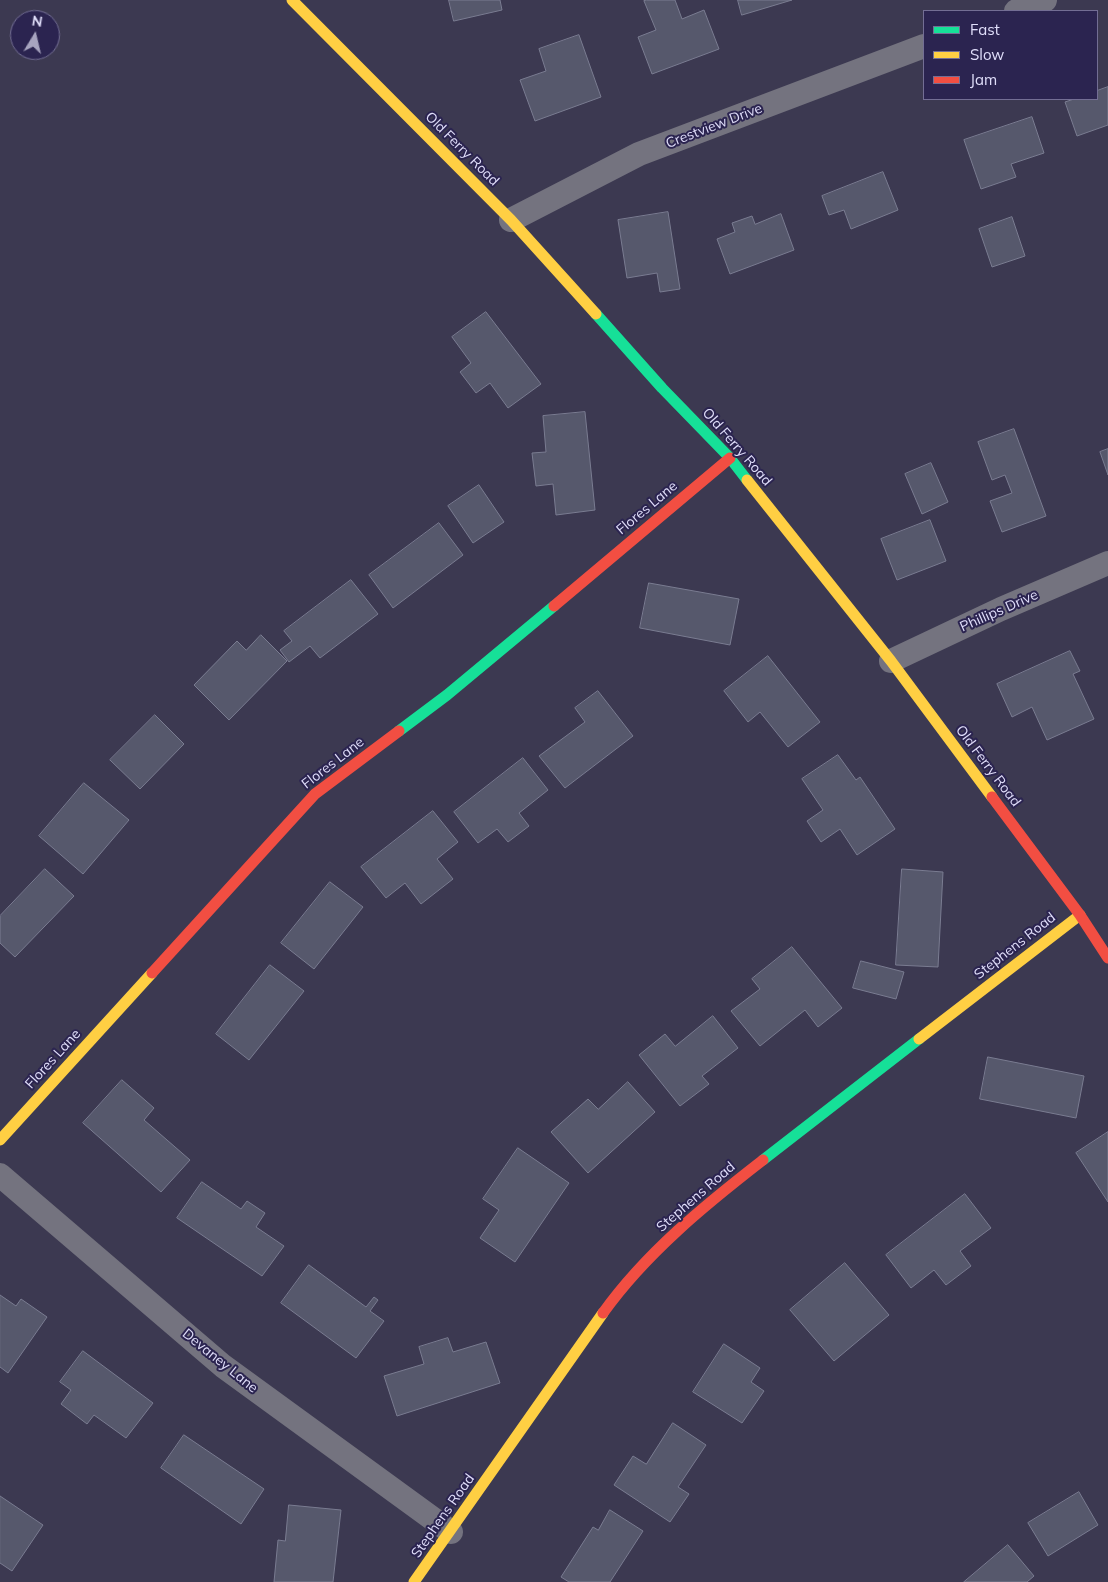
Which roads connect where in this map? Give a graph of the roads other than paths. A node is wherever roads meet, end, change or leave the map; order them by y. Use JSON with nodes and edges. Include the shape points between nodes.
{"nodes":[{"id":1,"x":292,"y":0,"type":"edge"},
{"id":2,"x":1045,"y":0,"type":"edge"},
{"id":3,"x":1019,"y":10,"type":"edge"},
{"id":4,"x":923,"y":46,"type":"edge"},
{"id":5,"x":511,"y":220,"type":"junction"},
{"id":6,"x":730,"y":458,"type":"junction"},
{"id":7,"x":1108,"y":563,"type":"edge"},
{"id":8,"x":891,"y":662,"type":"junction"},
{"id":9,"x":1080,"y":915,"type":"junction"},
{"id":10,"x":1108,"y":958,"type":"edge"},
{"id":11,"x":0,"y":1140,"type":"edge"},
{"id":12,"x":0,"y":1175,"type":"edge"},
{"id":13,"x":451,"y":1532,"type":"junction"},
{"id":14,"x":414,"y":1582,"type":"edge"}],
"edges":[{"from":1,"to":5,"type":"street","name":"Old Ferry Road"},
{"from":2,"to":3,"type":"street"},
{"from":4,"to":5,"type":"street","name":"Crestview Drive","via":[[639,154]]},
{"from":5,"to":6,"type":"street","name":"Old Ferry Road","via":[[662,388]]},
{"from":6,"to":8,"type":"street","name":"Old Ferry Road"},
{"from":6,"to":11,"type":"street","name":"Flores Lane","via":[[447,695],[315,794]]},
{"from":7,"to":8,"type":"street","name":"Phillips Drive","via":[[1001,609]]},
{"from":8,"to":9,"type":"street","name":"Old Ferry Road"},
{"from":9,"to":10,"type":"street","name":"Old Ferry Road"},
{"from":9,"to":13,"type":"street","name":"Stephens Road","via":[[713,1199],[664,1244],[617,1294]]},
{"from":12,"to":13,"type":"street","name":"Devaney Lane","via":[[223,1366]]},
{"from":13,"to":14,"type":"street","name":"Stephens Road"}]}
